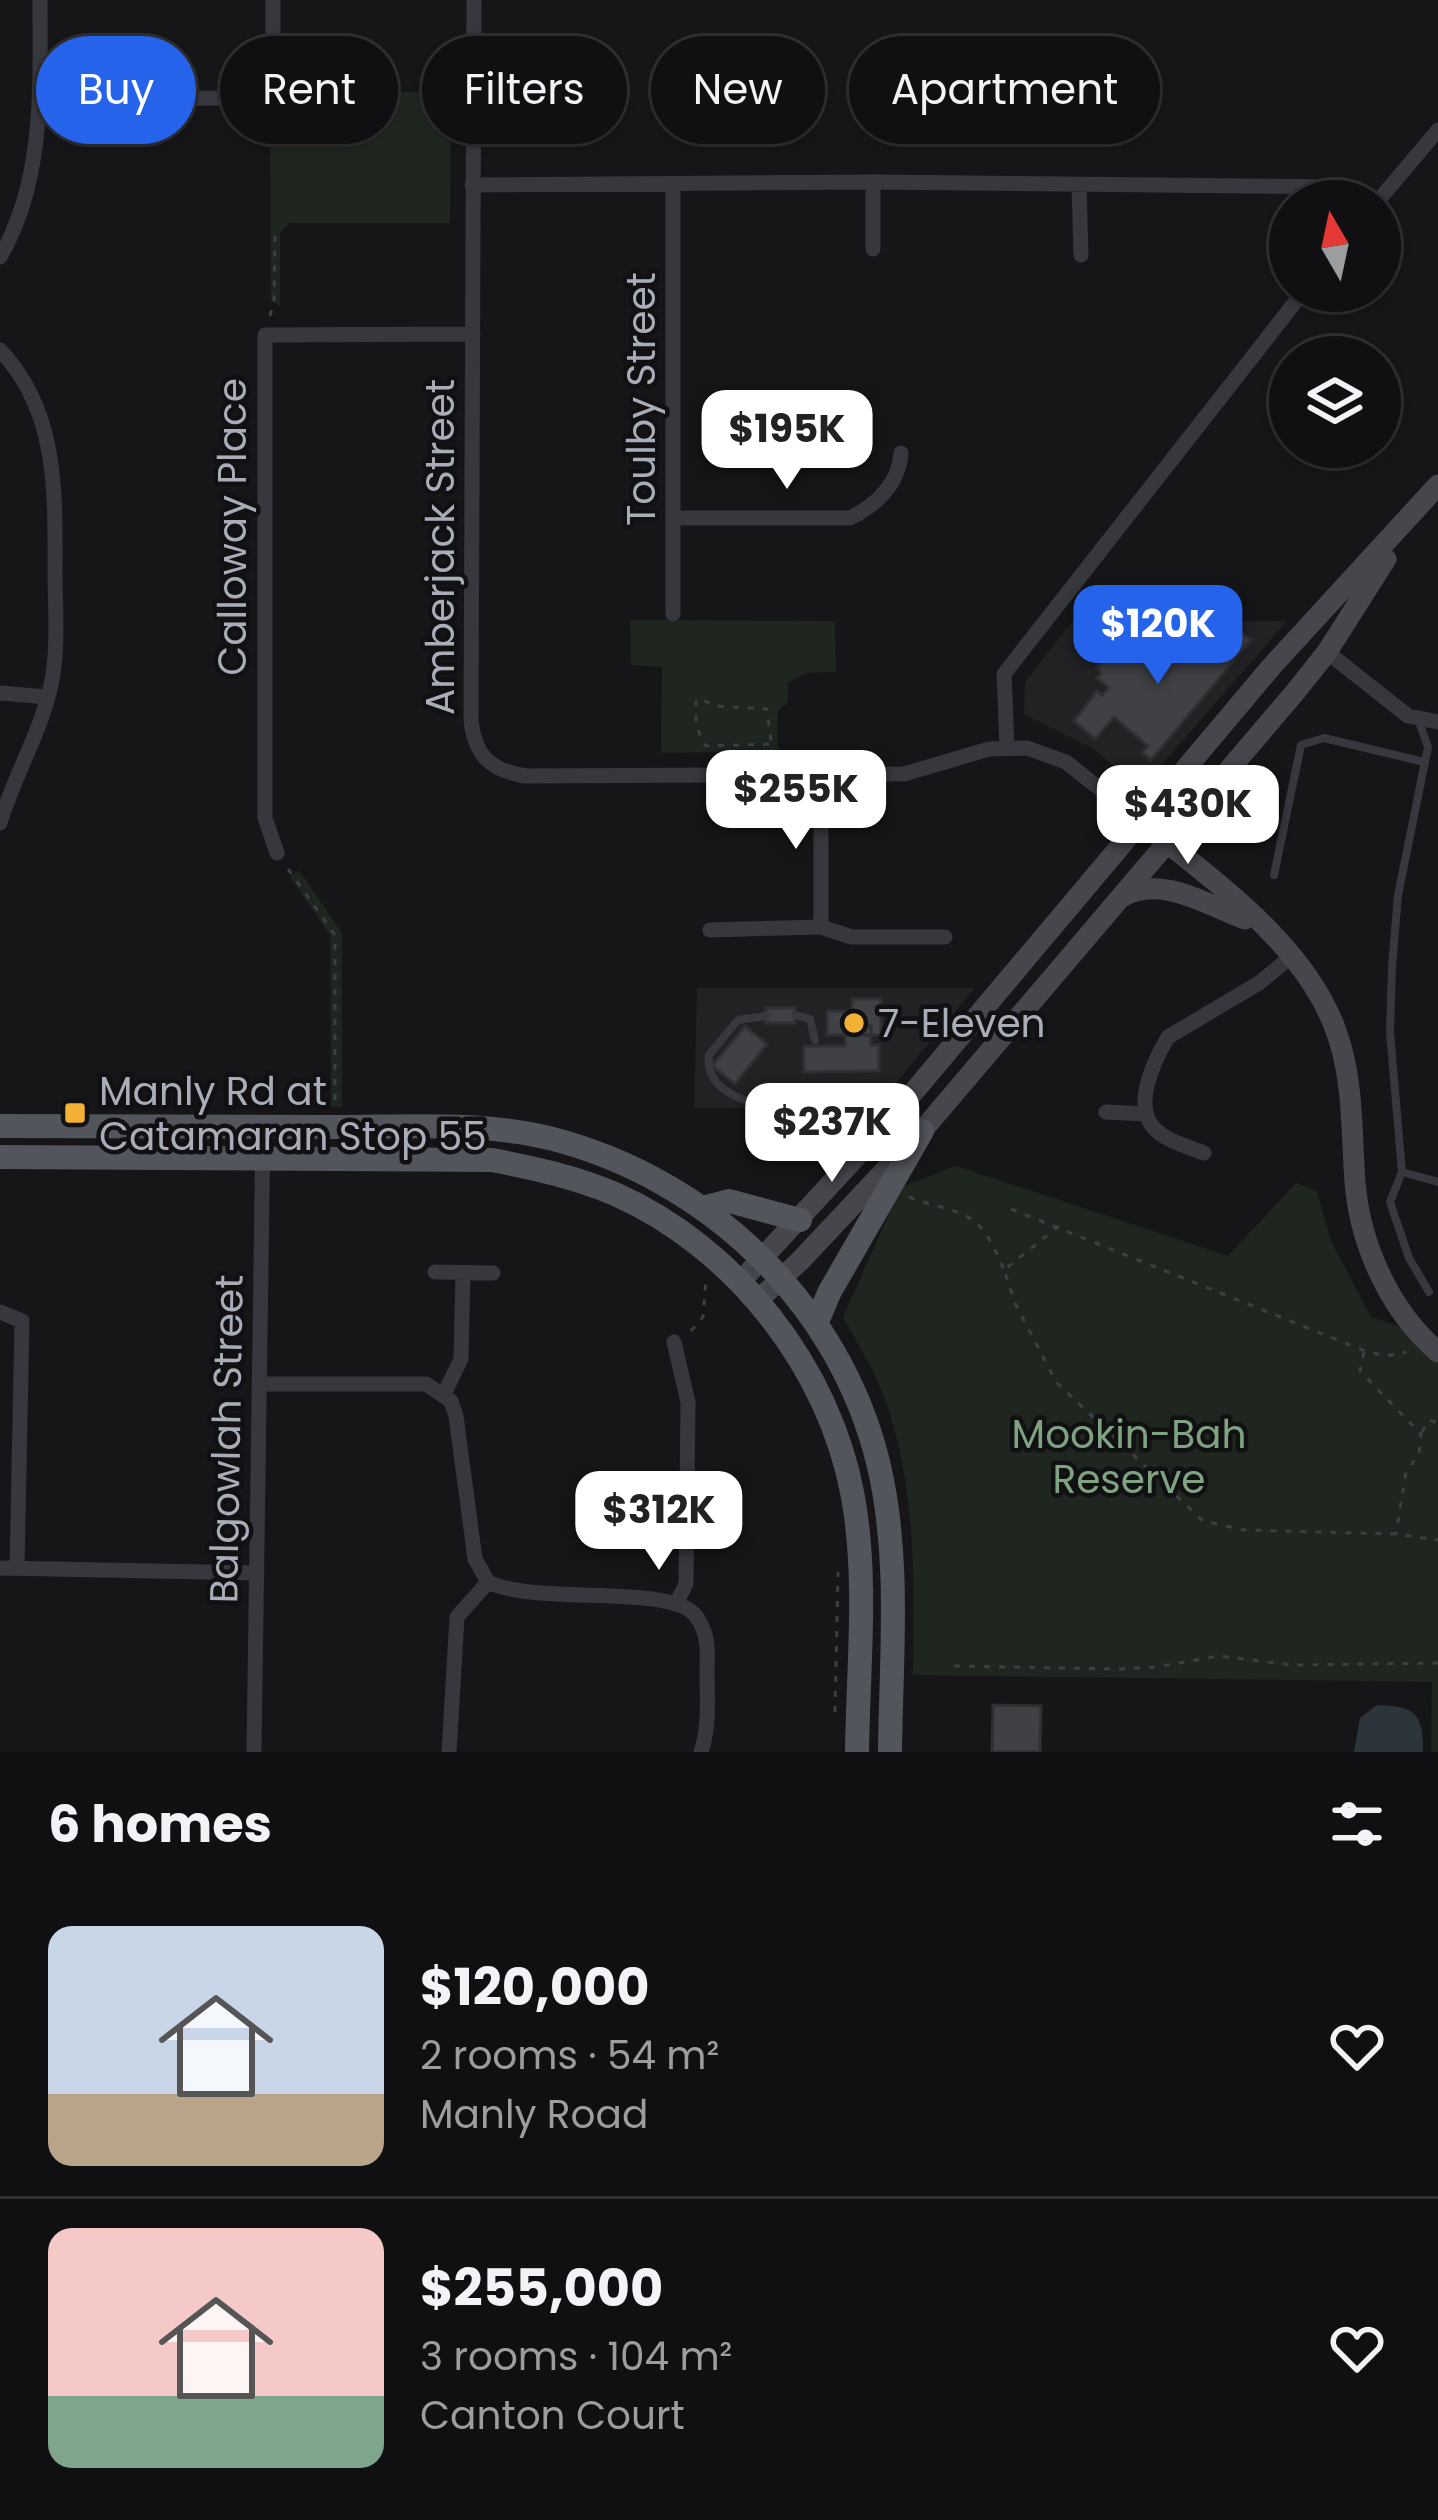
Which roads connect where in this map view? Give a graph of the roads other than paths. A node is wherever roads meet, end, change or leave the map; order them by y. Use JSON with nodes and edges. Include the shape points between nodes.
{"nodes":[{"id":1,"x":40,"y":0,"type":"edge"},
{"id":2,"x":273,"y":0,"type":"edge"},
{"id":3,"x":474,"y":0,"type":"edge"},
{"id":4,"x":40,"y":36,"type":"edge"},
{"id":5,"x":196,"y":98,"type":"edge"},
{"id":6,"x":36,"y":128,"type":"edge"},
{"id":7,"x":1438,"y":130,"type":"edge"},
{"id":8,"x":1396,"y":180,"type":"edge"},
{"id":9,"x":873,"y":182,"type":"junction"},
{"id":10,"x":673,"y":184,"type":"junction"},
{"id":11,"x":472,"y":185,"type":"junction"},
{"id":12,"x":1079,"y":185,"type":"junction"},
{"id":13,"x":1269,"y":187,"type":"edge"},
{"id":14,"x":873,"y":249,"type":"dead end"},
{"id":15,"x":1081,"y":255,"type":"dead end"},
{"id":16,"x":0,"y":257,"type":"edge"},
{"id":17,"x":1288,"y":312,"type":"edge"},
{"id":18,"x":473,"y":334,"type":"junction"},
{"id":19,"x":0,"y":350,"type":"edge"},
{"id":20,"x":902,"y":453,"type":"dead end"},
{"id":21,"x":1438,"y":485,"type":"edge"},
{"id":22,"x":1415,"y":512,"type":"junction"},
{"id":23,"x":675,"y":518,"type":"junction"},
{"id":24,"x":673,"y":614,"type":"dead end"},
{"id":25,"x":1327,"y":652,"type":"junction"},
{"id":26,"x":0,"y":693,"type":"edge"},
{"id":27,"x":47,"y":697,"type":"junction"},
{"id":28,"x":1418,"y":720,"type":"junction"},
{"id":29,"x":1438,"y":722,"type":"edge"},
{"id":30,"x":1007,"y":747,"type":"junction"},
{"id":31,"x":1424,"y":761,"type":"junction"},
{"id":32,"x":821,"y":776,"type":"junction"},
{"id":33,"x":1143,"y":823,"type":"junction"},
{"id":34,"x":0,"y":824,"type":"edge"},
{"id":35,"x":1166,"y":842,"type":"junction"},
{"id":36,"x":277,"y":853,"type":"road end"},
{"id":37,"x":1274,"y":875,"type":"dead end"},
{"id":38,"x":1118,"y":900,"type":"junction"},
{"id":39,"x":1262,"y":926,"type":"junction"},
{"id":40,"x":821,"y":928,"type":"junction"},
{"id":41,"x":710,"y":930,"type":"dead end"},
{"id":42,"x":945,"y":937,"type":"dead end"},
{"id":43,"x":1292,"y":956,"type":"junction"},
{"id":44,"x":766,"y":1016,"type":"dead end"},
{"id":45,"x":795,"y":1016,"type":"dead end"},
{"id":46,"x":814,"y":1040,"type":"dead end"},
{"id":47,"x":747,"y":1101,"type":"dead end"},
{"id":48,"x":1106,"y":1112,"type":"dead end"},
{"id":49,"x":1146,"y":1114,"type":"junction"},
{"id":50,"x":0,"y":1126,"type":"edge"},
{"id":51,"x":263,"y":1126,"type":"junction"},
{"id":52,"x":922,"y":1131,"type":"junction"},
{"id":53,"x":518,"y":1132,"type":"junction"},
{"id":54,"x":1204,"y":1153,"type":"dead end"},
{"id":55,"x":0,"y":1156,"type":"edge"},
{"id":56,"x":263,"y":1158,"type":"junction"},
{"id":57,"x":513,"y":1164,"type":"junction"},
{"id":58,"x":1402,"y":1172,"type":"junction"},
{"id":59,"x":1438,"y":1182,"type":"edge"},
{"id":60,"x":702,"y":1208,"type":"junction"},
{"id":61,"x":800,"y":1220,"type":"junction"},
{"id":62,"x":764,"y":1259,"type":"junction"},
{"id":63,"x":435,"y":1272,"type":"dead end"},
{"id":64,"x":463,"y":1273,"type":"junction"},
{"id":65,"x":493,"y":1273,"type":"dead end"},
{"id":66,"x":782,"y":1279,"type":"junction"},
{"id":67,"x":729,"y":1283,"type":"junction"},
{"id":68,"x":1429,"y":1292,"type":"dead end"},
{"id":69,"x":757,"y":1301,"type":"junction"},
{"id":70,"x":0,"y":1312,"type":"edge"},
{"id":71,"x":816,"y":1324,"type":"junction"},
{"id":72,"x":674,"y":1342,"type":"road end"},
{"id":73,"x":1438,"y":1352,"type":"edge"},
{"id":74,"x":259,"y":1384,"type":"junction"},
{"id":75,"x":444,"y":1394,"type":"junction"},
{"id":76,"x":9,"y":1568,"type":"edge"},
{"id":77,"x":257,"y":1573,"type":"junction"},
{"id":78,"x":488,"y":1582,"type":"junction"},
{"id":79,"x":677,"y":1602,"type":"junction"},
{"id":80,"x":254,"y":1752,"type":"edge"},
{"id":81,"x":448,"y":1752,"type":"edge"},
{"id":82,"x":701,"y":1752,"type":"edge"},
{"id":83,"x":857,"y":1752,"type":"edge"},
{"id":84,"x":890,"y":1752,"type":"edge"}],
"edges":[{"from":1,"to":4,"type":"street"},
{"from":2,"to":5,"type":"street","via":[[273,65],[264,87],[239,98]]},
{"from":3,"to":11,"type":"street","name":"Amberjack Street"},
{"from":6,"to":16,"type":"street","via":[[29,180]]},
{"from":7,"to":8,"type":"street"},
{"from":9,"to":10,"type":"street"},
{"from":9,"to":12,"type":"street"},
{"from":9,"to":14,"type":"street"},
{"from":10,"to":11,"type":"street"},
{"from":10,"to":23,"type":"street","name":"Toulby Street"},
{"from":11,"to":18,"type":"street","name":"Amberjack Street"},
{"from":12,"to":13,"type":"street"},
{"from":12,"to":15,"type":"street"},
{"from":17,"to":30,"type":"street","via":[[1004,674]]},
{"from":18,"to":32,"type":"street","name":"Amberjack Street","via":[[471,720],[481,757],[498,771],[525,776]]},
{"from":18,"to":36,"type":"street","name":"Calloway Place","via":[[265,335],[265,818]]},
{"from":19,"to":27,"type":"street","via":[[20,371],[50,440],[55,666]]},
{"from":20,"to":23,"type":"street","via":[[900,472],[871,508],[850,518]]},
{"from":21,"to":22,"type":"main road"},
{"from":22,"to":25,"type":"main road"},
{"from":22,"to":33,"type":"main road","via":[[1272,666]]},
{"from":23,"to":24,"type":"street","name":"Toulby Street"},
{"from":25,"to":28,"type":"street"},
{"from":25,"to":35,"type":"main road"},
{"from":26,"to":27,"type":"street"},
{"from":27,"to":34,"type":"street"},
{"from":28,"to":29,"type":"street"},
{"from":28,"to":31,"type":"lane"},
{"from":30,"to":32,"type":"street","name":"Amberjack Street","via":[[904,774]]},
{"from":30,"to":33,"type":"street","name":"Amberjack Street","via":[[1066,762]]},
{"from":31,"to":37,"type":"lane","via":[[1324,738],[1301,745]]},
{"from":31,"to":58,"type":"lane","via":[[1392,967]]},
{"from":32,"to":40,"type":"street"},
{"from":33,"to":35,"type":"main road"},
{"from":33,"to":61,"type":"main road"},
{"from":35,"to":38,"type":"main road"},
{"from":35,"to":39,"type":"main road"},
{"from":38,"to":39,"type":"main road","via":[[1161,887]]},
{"from":38,"to":52,"type":"main road"},
{"from":39,"to":43,"type":"main road"},
{"from":40,"to":41,"type":"street"},
{"from":40,"to":42,"type":"street","via":[[852,937]]},
{"from":43,"to":49,"type":"street","via":[[1168,1037]]},
{"from":43,"to":73,"type":"main road","via":[[1334,1026],[1350,1079],[1355,1188],[1370,1252],[1401,1314]]},
{"from":44,"to":47,"type":"lane","via":[[738,1021],[709,1055],[718,1085]]},
{"from":45,"to":46,"type":"lane","via":[[810,1019]]},
{"from":48,"to":49,"type":"street"},
{"from":49,"to":54,"type":"street","via":[[1168,1138]]},
{"from":50,"to":51,"type":"main road"},
{"from":51,"to":53,"type":"main road"},
{"from":51,"to":56,"type":"street","name":"Balgowlah Street"},
{"from":52,"to":66,"type":"main road"},
{"from":52,"to":71,"type":"main road"},
{"from":53,"to":57,"type":"lane"},
{"from":53,"to":60,"type":"main road","via":[[613,1160]]},
{"from":55,"to":56,"type":"main road"},
{"from":56,"to":57,"type":"main road"},
{"from":56,"to":74,"type":"street","name":"Balgowlah Street"},
{"from":57,"to":67,"type":"main road","via":[[618,1195],[690,1239]]},
{"from":58,"to":59,"type":"lane"},
{"from":58,"to":68,"type":"lane","via":[[1390,1202]]},
{"from":60,"to":61,"type":"main road","via":[[729,1201]]},
{"from":60,"to":62,"type":"main road"},
{"from":61,"to":62,"type":"main road"},
{"from":62,"to":66,"type":"main road"},
{"from":62,"to":67,"type":"main road"},
{"from":63,"to":64,"type":"street"},
{"from":64,"to":65,"type":"street"},
{"from":64,"to":75,"type":"street","via":[[461,1359]]},
{"from":66,"to":69,"type":"main road"},
{"from":66,"to":71,"type":"main road"},
{"from":67,"to":69,"type":"main road"},
{"from":69,"to":83,"type":"main road","via":[[812,1380],[853,1496]]},
{"from":70,"to":76,"type":"street","via":[[22,1321]]},
{"from":71,"to":84,"type":"main road","via":[[862,1412],[883,1485]]},
{"from":72,"to":79,"type":"street","via":[[688,1402],[686,1584]]},
{"from":74,"to":75,"type":"street","via":[[426,1384]]},
{"from":74,"to":77,"type":"street","name":"Balgowlah Street"},
{"from":75,"to":78,"type":"street","via":[[457,1416],[475,1559]]},
{"from":76,"to":77,"type":"street"},
{"from":77,"to":80,"type":"street","name":"Balgowlah Street"},
{"from":78,"to":79,"type":"street","via":[[531,1595]]},
{"from":78,"to":81,"type":"street","via":[[457,1618]]},
{"from":79,"to":82,"type":"street","via":[[708,1639]]}]}
